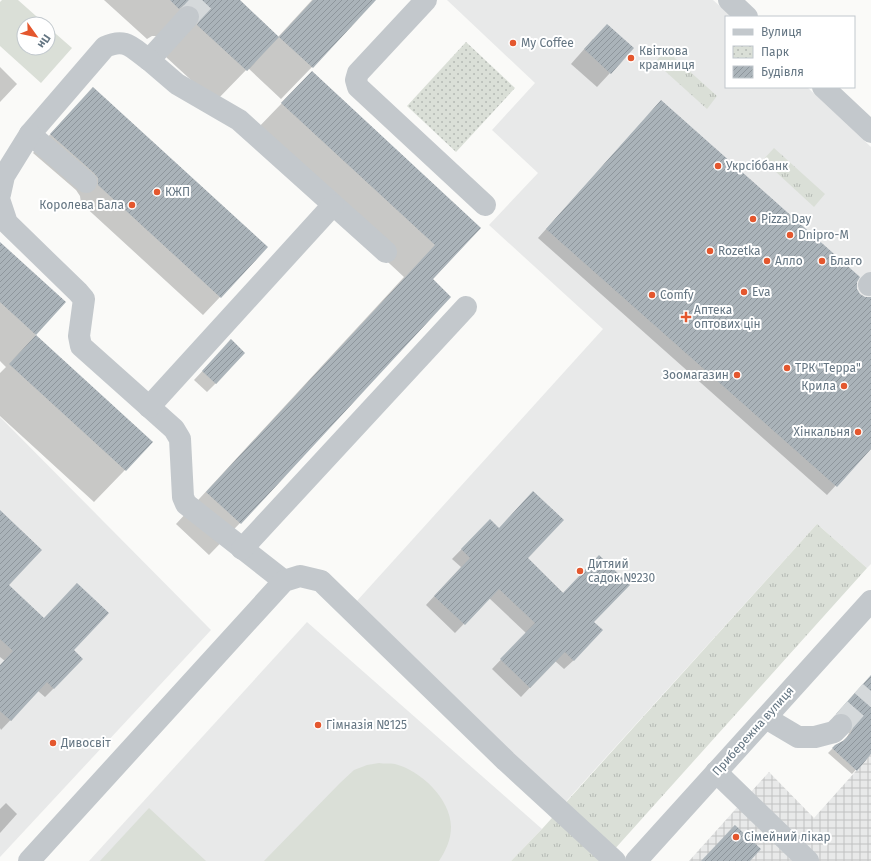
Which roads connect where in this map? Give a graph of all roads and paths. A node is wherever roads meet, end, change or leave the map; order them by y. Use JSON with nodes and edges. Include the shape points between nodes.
{"nodes":[{"id":1,"x":426,"y":0,"type":"edge"},
{"id":2,"x":729,"y":0,"type":"edge"},
{"id":3,"x":746,"y":16,"type":"edge"},
{"id":4,"x":188,"y":17,"type":"tunnel mouth"},
{"id":5,"x":149,"y":60,"type":"junction"},
{"id":6,"x":824,"y":88,"type":"edge"},
{"id":7,"x":871,"y":132,"type":"edge"},
{"id":8,"x":30,"y":134,"type":"junction"},
{"id":9,"x":86,"y":182,"type":"dead end"},
{"id":10,"x":0,"y":194,"type":"edge"},
{"id":11,"x":0,"y":202,"type":"edge"},
{"id":12,"x":333,"y":205,"type":"junction"},
{"id":13,"x":485,"y":205,"type":"dead end"},
{"id":14,"x":386,"y":252,"type":"dead end"},
{"id":15,"x":466,"y":307,"type":"dead end"},
{"id":16,"x":149,"y":407,"type":"junction"},
{"id":17,"x":242,"y":549,"type":"junction"},
{"id":18,"x":284,"y":581,"type":"junction"},
{"id":19,"x":871,"y":601,"type":"edge"},
{"id":20,"x":766,"y":718,"type":"junction"},
{"id":21,"x":841,"y":725,"type":"tunnel mouth"},
{"id":22,"x":716,"y":772,"type":"junction"},
{"id":23,"x":29,"y":861,"type":"edge"},
{"id":24,"x":615,"y":861,"type":"edge"},
{"id":25,"x":636,"y":861,"type":"edge"},
{"id":26,"x":808,"y":861,"type":"edge"}],
"edges":[{"from":1,"to":13,"type":"street","via":[[358,73],[358,87]]},
{"from":2,"to":3,"type":"street"},
{"from":4,"to":5,"type":"street"},
{"from":5,"to":8,"type":"street","via":[[125,43],[115,42],[105,47]]},
{"from":5,"to":12,"type":"street","via":[[177,84],[239,120]]},
{"from":6,"to":7,"type":"street"},
{"from":8,"to":9,"type":"street"},
{"from":8,"to":10,"type":"street","via":[[4,176]]},
{"from":11,"to":16,"type":"street","via":[[7,223],[84,299],[79,336],[81,346]]},
{"from":12,"to":14,"type":"street"},
{"from":12,"to":16,"type":"street"},
{"from":15,"to":17,"type":"street"},
{"from":16,"to":17,"type":"street","via":[[174,429],[180,439],[182,497],[186,504]]},
{"from":17,"to":18,"type":"street"},
{"from":18,"to":23,"type":"street"},
{"from":18,"to":24,"type":"street","via":[[300,576],[321,581],[506,761]]},
{"from":19,"to":20,"type":"street","name":"Прибережна вулиця"},
{"from":20,"to":21,"type":"street","via":[[798,737],[815,737],[834,732]]},
{"from":20,"to":22,"type":"street","name":"Прибережна вулиця"},
{"from":22,"to":25,"type":"street","name":"Прибережна вулиця"},
{"from":22,"to":26,"type":"street"}]}
